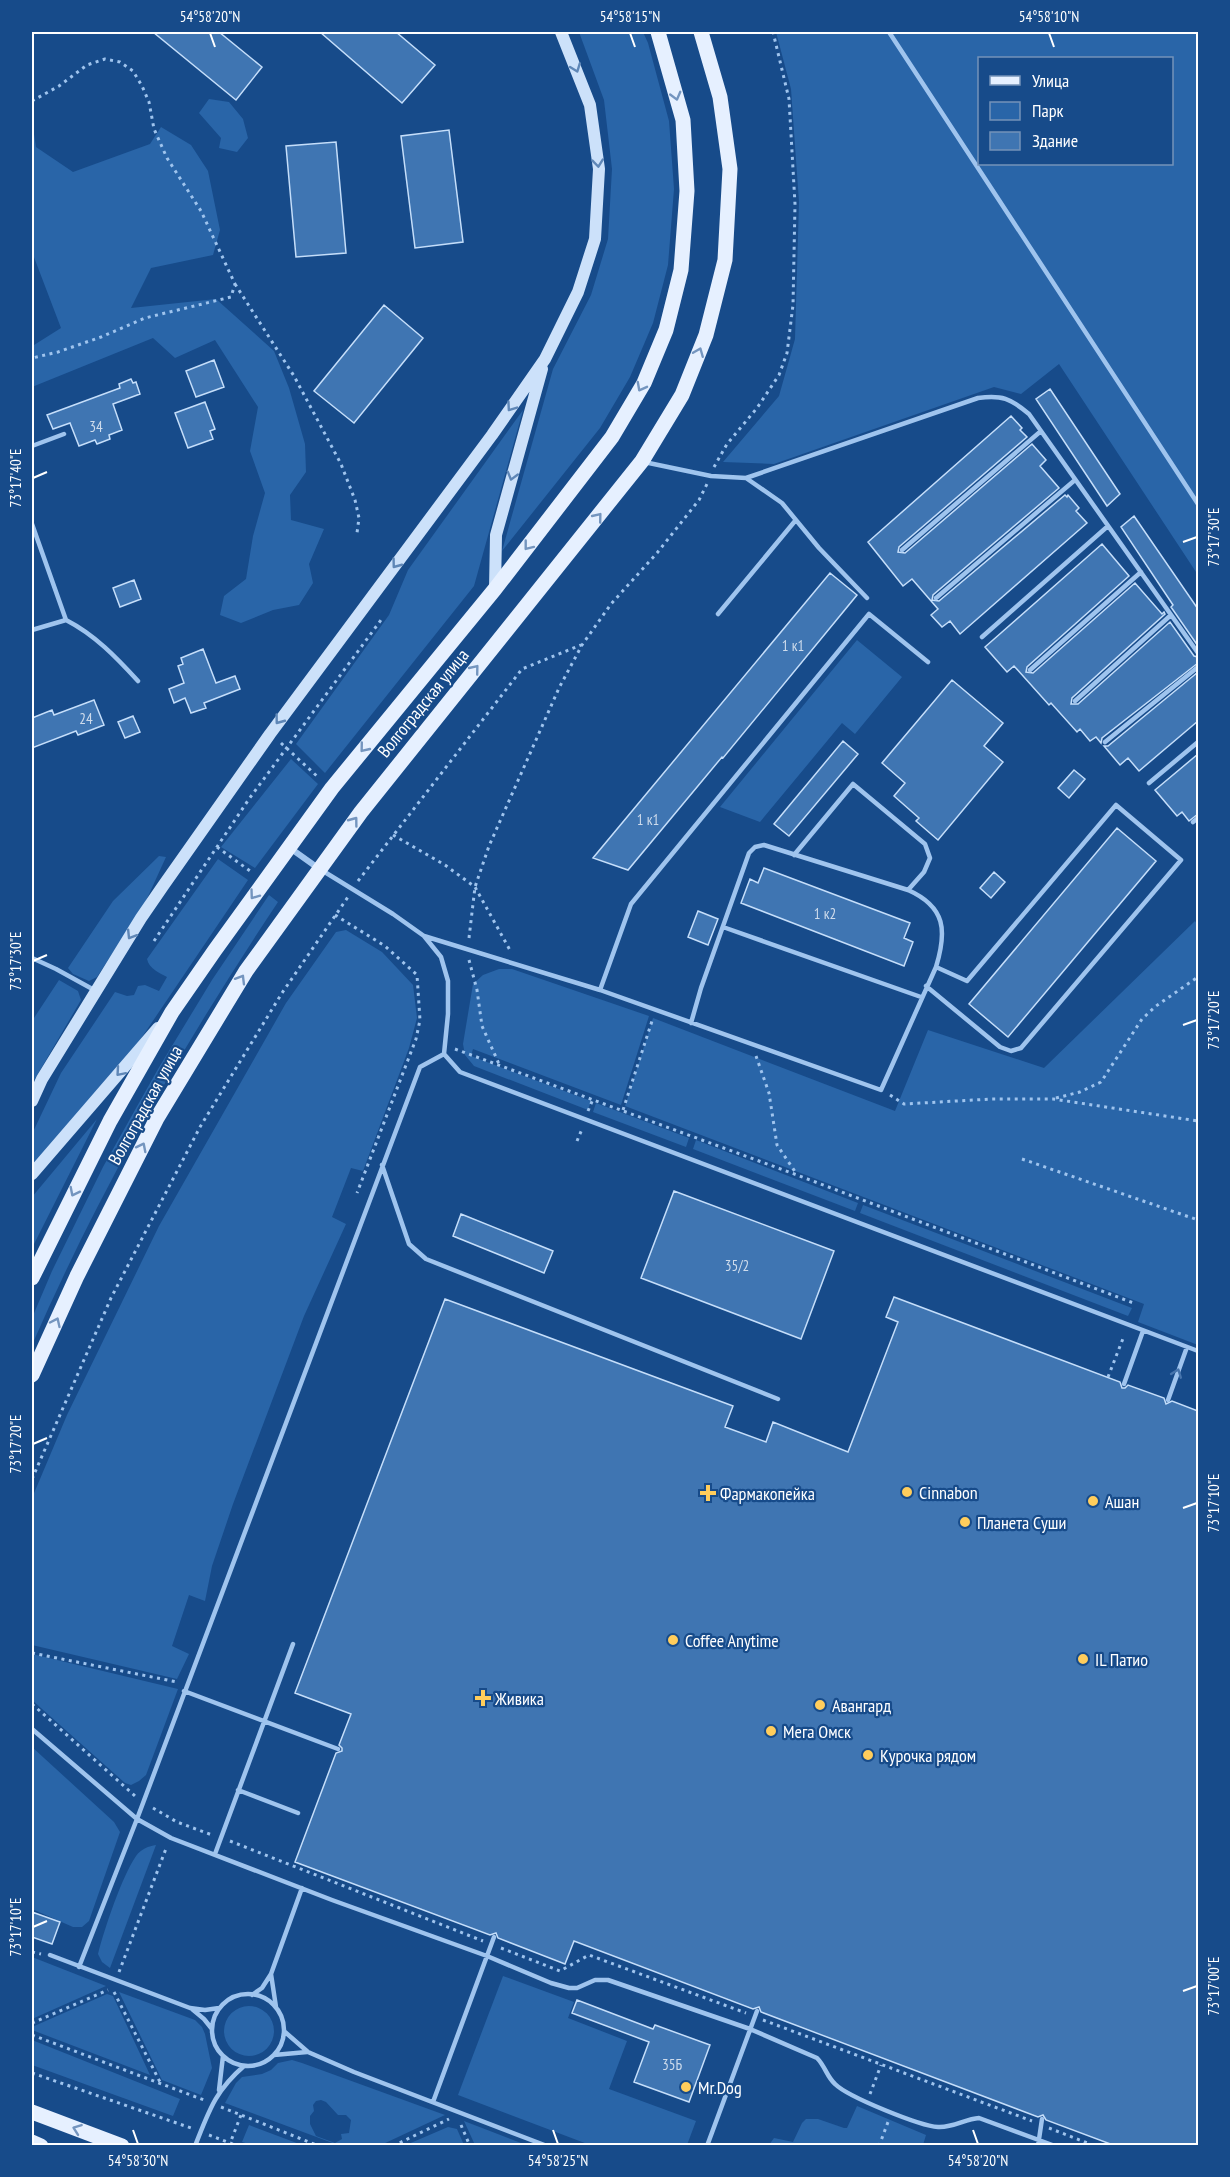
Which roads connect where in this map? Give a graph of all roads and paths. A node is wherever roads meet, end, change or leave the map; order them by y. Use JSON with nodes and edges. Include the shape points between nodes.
{"nodes":[{"id":1,"x":561,"y":32,"type":"edge"},
{"id":2,"x":701,"y":32,"type":"edge"},
{"id":3,"x":773,"y":32,"type":"edge"},
{"id":4,"x":889,"y":32,"type":"edge"},
{"id":5,"x":660,"y":35,"type":"edge"},
{"id":6,"x":32,"y":102,"type":"edge"},
{"id":7,"x":235,"y":284,"type":"junction"},
{"id":8,"x":32,"y":358,"type":"edge"},
{"id":9,"x":545,"y":359,"type":"junction"},
{"id":10,"x":1041,"y":431,"type":"junction"},
{"id":11,"x":64,"y":434,"type":"dead end"},
{"id":12,"x":32,"y":446,"type":"edge"},
{"id":13,"x":642,"y":461,"type":"junction"},
{"id":14,"x":711,"y":476,"type":"junction"},
{"id":15,"x":746,"y":478,"type":"junction"},
{"id":16,"x":1075,"y":480,"type":"junction"},
{"id":17,"x":1198,"y":504,"type":"edge"},
{"id":18,"x":795,"y":521,"type":"junction"},
{"id":19,"x":32,"y":524,"type":"edge"},
{"id":20,"x":1108,"y":526,"type":"junction"},
{"id":21,"x":357,"y":532,"type":"dead end"},
{"id":22,"x":902,"y":550,"type":"dead end"},
{"id":23,"x":1141,"y":572,"type":"junction"},
{"id":24,"x":495,"y":589,"type":"junction"},
{"id":25,"x":867,"y":598,"type":"dead end"},
{"id":26,"x":936,"y":598,"type":"dead end"},
{"id":27,"x":718,"y":614,"type":"dead end"},
{"id":28,"x":1171,"y":615,"type":"junction"},
{"id":29,"x":66,"y":620,"type":"junction"},
{"id":30,"x":381,"y":620,"type":"dead end"},
{"id":31,"x":32,"y":630,"type":"edge"},
{"id":32,"x":982,"y":638,"type":"dead end"},
{"id":33,"x":582,"y":645,"type":"junction"},
{"id":34,"x":1198,"y":653,"type":"edge"},
{"id":35,"x":928,"y":662,"type":"dead end"},
{"id":36,"x":1198,"y":667,"type":"edge"},
{"id":37,"x":1030,"y":670,"type":"dead end"},
{"id":38,"x":138,"y":681,"type":"dead end"},
{"id":39,"x":1075,"y":701,"type":"dead end"},
{"id":40,"x":278,"y":740,"type":"dead end"},
{"id":41,"x":1106,"y":742,"type":"dead end"},
{"id":42,"x":1198,"y":742,"type":"edge"},
{"id":43,"x":287,"y":748,"type":"junction"},
{"id":44,"x":318,"y":778,"type":"dead end"},
{"id":45,"x":1149,"y":783,"type":"dead end"},
{"id":46,"x":1198,"y":818,"type":"edge"},
{"id":47,"x":1193,"y":822,"type":"dead end"},
{"id":48,"x":393,"y":835,"type":"junction"},
{"id":49,"x":217,"y":848,"type":"junction"},
{"id":50,"x":289,"y":848,"type":"junction"},
{"id":51,"x":795,"y":855,"type":"junction"},
{"id":52,"x":319,"y":868,"type":"junction"},
{"id":53,"x":250,"y":871,"type":"dead end"},
{"id":54,"x":475,"y":886,"type":"junction"},
{"id":55,"x":352,"y":890,"type":"junction"},
{"id":56,"x":908,"y":890,"type":"junction"},
{"id":57,"x":335,"y":915,"type":"junction"},
{"id":58,"x":723,"y":927,"type":"junction"},
{"id":59,"x":424,"y":936,"type":"junction"},
{"id":60,"x":154,"y":941,"type":"dead end"},
{"id":61,"x":468,"y":950,"type":"junction"},
{"id":62,"x":32,"y":958,"type":"edge"},
{"id":63,"x":518,"y":964,"type":"junction"},
{"id":64,"x":936,"y":967,"type":"junction"},
{"id":65,"x":1198,"y":977,"type":"edge"},
{"id":66,"x":926,"y":986,"type":"junction"},
{"id":67,"x":600,"y":990,"type":"junction"},
{"id":68,"x":96,"y":991,"type":"junction"},
{"id":69,"x":921,"y":997,"type":"junction"},
{"id":70,"x":656,"y":1010,"type":"junction"},
{"id":71,"x":172,"y":1011,"type":"junction"},
{"id":72,"x":691,"y":1023,"type":"junction"},
{"id":73,"x":752,"y":1044,"type":"junction"},
{"id":74,"x":444,"y":1045,"type":"junction"},
{"id":75,"x":444,"y":1054,"type":"junction"},
{"id":76,"x":500,"y":1064,"type":"junction"},
{"id":77,"x":881,"y":1090,"type":"junction"},
{"id":78,"x":1053,"y":1099,"type":"junction"},
{"id":79,"x":32,"y":1101,"type":"edge"},
{"id":80,"x":623,"y":1110,"type":"junction"},
{"id":81,"x":1198,"y":1121,"type":"edge"},
{"id":82,"x":1022,"y":1159,"type":"dead end"},
{"id":83,"x":382,"y":1165,"type":"junction"},
{"id":84,"x":32,"y":1174,"type":"edge"},
{"id":85,"x":797,"y":1175,"type":"junction"},
{"id":86,"x":357,"y":1193,"type":"dead end"},
{"id":87,"x":1198,"y":1220,"type":"edge"},
{"id":88,"x":32,"y":1278,"type":"edge"},
{"id":89,"x":1136,"y":1304,"type":"dead end"},
{"id":90,"x":1143,"y":1331,"type":"junction"},
{"id":91,"x":1124,"y":1336,"type":"dead end"},
{"id":92,"x":1187,"y":1347,"type":"junction"},
{"id":93,"x":1198,"y":1351,"type":"edge"},
{"id":94,"x":32,"y":1375,"type":"edge"},
{"id":95,"x":1108,"y":1377,"type":"dead end"},
{"id":96,"x":1124,"y":1384,"type":"dead end"},
{"id":97,"x":778,"y":1400,"type":"dead end"},
{"id":98,"x":1168,"y":1400,"type":"dead end"},
{"id":99,"x":32,"y":1479,"type":"edge"},
{"id":100,"x":293,"y":1644,"type":"dead end"},
{"id":101,"x":32,"y":1653,"type":"edge"},
{"id":102,"x":184,"y":1690,"type":"junction"},
{"id":103,"x":32,"y":1704,"type":"edge"},
{"id":104,"x":264,"y":1721,"type":"junction"},
{"id":105,"x":32,"y":1729,"type":"edge"},
{"id":106,"x":338,"y":1749,"type":"dead end"},
{"id":107,"x":238,"y":1790,"type":"junction"},
{"id":108,"x":142,"y":1802,"type":"junction"},
{"id":109,"x":160,"y":1812,"type":"dead end"},
{"id":110,"x":298,"y":1813,"type":"dead end"},
{"id":111,"x":137,"y":1819,"type":"junction"},
{"id":112,"x":177,"y":1822,"type":"junction"},
{"id":113,"x":171,"y":1838,"type":"junction"},
{"id":114,"x":220,"y":1838,"type":"junction"},
{"id":115,"x":214,"y":1854,"type":"junction"},
{"id":116,"x":302,"y":1888,"type":"junction"},
{"id":117,"x":494,"y":1937,"type":"dead end"},
{"id":118,"x":492,"y":1944,"type":"junction"},
{"id":119,"x":50,"y":1955,"type":"dead end"},
{"id":120,"x":487,"y":1956,"type":"junction"},
{"id":121,"x":79,"y":1966,"type":"junction"},
{"id":122,"x":271,"y":1974,"type":"junction"},
{"id":123,"x":115,"y":1981,"type":"junction"},
{"id":124,"x":252,"y":1995,"type":"junction"},
{"id":125,"x":190,"y":2008,"type":"junction"},
{"id":126,"x":219,"y":2008,"type":"junction"},
{"id":127,"x":276,"y":2008,"type":"junction"},
{"id":128,"x":757,"y":2011,"type":"dead end"},
{"id":129,"x":755,"y":2017,"type":"junction"},
{"id":130,"x":32,"y":2023,"type":"edge"},
{"id":131,"x":750,"y":2029,"type":"junction"},
{"id":132,"x":212,"y":2030,"type":"junction"},
{"id":133,"x":285,"y":2032,"type":"junction"},
{"id":134,"x":32,"y":2035,"type":"edge"},
{"id":135,"x":308,"y":2052,"type":"junction"},
{"id":136,"x":274,"y":2055,"type":"junction"},
{"id":137,"x":223,"y":2056,"type":"junction"},
{"id":138,"x":243,"y":2066,"type":"junction"},
{"id":139,"x":32,"y":2073,"type":"edge"},
{"id":140,"x":161,"y":2084,"type":"junction"},
{"id":141,"x":218,"y":2092,"type":"junction"},
{"id":142,"x":433,"y":2102,"type":"junction"},
{"id":143,"x":212,"y":2103,"type":"junction"},
{"id":144,"x":32,"y":2112,"type":"edge"},
{"id":145,"x":242,"y":2115,"type":"junction"},
{"id":146,"x":450,"y":2118,"type":"dead end"},
{"id":147,"x":171,"y":2121,"type":"dead end"},
{"id":148,"x":460,"y":2122,"type":"dead end"},
{"id":149,"x":1042,"y":2122,"type":"junction"},
{"id":150,"x":32,"y":2142,"type":"edge"},
{"id":151,"x":1039,"y":2143,"type":"edge"},
{"id":152,"x":41,"y":2145,"type":"edge"},
{"id":153,"x":122,"y":2145,"type":"edge"},
{"id":154,"x":195,"y":2145,"type":"edge"},
{"id":155,"x":229,"y":2145,"type":"edge"},
{"id":156,"x":319,"y":2145,"type":"edge"},
{"id":157,"x":393,"y":2145,"type":"edge"},
{"id":158,"x":470,"y":2145,"type":"edge"},
{"id":159,"x":547,"y":2145,"type":"edge"},
{"id":160,"x":707,"y":2145,"type":"edge"},
{"id":161,"x":1055,"y":2145,"type":"edge"},
{"id":162,"x":1095,"y":2145,"type":"edge"}],
"edges":[{"from":1,"to":9,"type":"main road","one_way":true,"via":[[590,105],[600,169],[596,239],[578,292]]},
{"from":13,"to":2,"type":"main road","name":"Волгоградская улица","one_way":true,"via":[[682,395],[706,335],[725,260],[730,169],[720,97]]},
{"from":3,"to":14,"type":"path","via":[[789,99],[795,204],[793,305],[787,353],[779,375],[727,444]]},
{"from":4,"to":17,"type":"lane"},
{"from":5,"to":24,"type":"main road","name":"Волгоградская улица","one_way":true,"via":[[683,120],[687,191],[681,270],[666,330],[644,383],[612,437]]},
{"from":6,"to":7,"type":"path","via":[[87,65],[105,59],[120,62],[133,71],[149,102],[154,129],[167,158],[201,212]]},
{"from":7,"to":8,"type":"path","via":[[231,297],[145,318]]},
{"from":7,"to":21,"type":"path","via":[[294,376],[341,464],[355,500]]},
{"from":9,"to":24,"type":"main road","one_way":true,"via":[[496,535]]},
{"from":9,"to":68,"type":"main road","one_way":true,"via":[[270,734],[141,918]]},
{"from":10,"to":15,"type":"lane","via":[[1016,403],[998,396],[978,398]]},
{"from":10,"to":16,"type":"lane"},
{"from":10,"to":22,"type":"lane"},
{"from":11,"to":12,"type":"lane"},
{"from":13,"to":14,"type":"lane"},
{"from":52,"to":13,"type":"main road","name":"Волгоградская улица","one_way":true},
{"from":14,"to":15,"type":"lane"},
{"from":14,"to":33,"type":"path","via":[[699,500],[611,604]]},
{"from":15,"to":18,"type":"lane","via":[[782,503]]},
{"from":16,"to":20,"type":"lane"},
{"from":16,"to":26,"type":"lane"},
{"from":18,"to":25,"type":"lane"},
{"from":18,"to":27,"type":"lane"},
{"from":19,"to":29,"type":"lane"},
{"from":20,"to":23,"type":"lane"},
{"from":20,"to":32,"type":"lane"},
{"from":23,"to":28,"type":"lane"},
{"from":23,"to":37,"type":"lane"},
{"from":24,"to":50,"type":"main road","name":"Волгоградская улица","one_way":true,"via":[[359,754]]},
{"from":28,"to":34,"type":"lane"},
{"from":28,"to":39,"type":"lane"},
{"from":29,"to":31,"type":"lane"},
{"from":29,"to":38,"type":"lane","via":[[99,640]]},
{"from":30,"to":43,"type":"path"},
{"from":33,"to":48,"type":"path","via":[[522,669]]},
{"from":33,"to":54,"type":"path","via":[[559,688]]},
{"from":35,"to":67,"type":"lane","via":[[869,614],[631,904]]},
{"from":36,"to":41,"type":"lane"},
{"from":40,"to":43,"type":"path"},
{"from":42,"to":45,"type":"lane"},
{"from":43,"to":44,"type":"path"},
{"from":43,"to":49,"type":"path"},
{"from":46,"to":47,"type":"lane"},
{"from":48,"to":54,"type":"path"},
{"from":48,"to":55,"type":"path"},
{"from":49,"to":53,"type":"path"},
{"from":49,"to":60,"type":"path"},
{"from":50,"to":52,"type":"street"},
{"from":50,"to":71,"type":"main road","name":"Волгоградская улица","one_way":true},
{"from":51,"to":56,"type":"lane"},
{"from":51,"to":56,"type":"lane","via":[[853,784],[925,844],[930,858]]},
{"from":51,"to":58,"type":"lane","via":[[764,845],[755,847],[749,853]]},
{"from":52,"to":55,"type":"lane"},
{"from":94,"to":52,"type":"main road","name":"Волгоградская улица","one_way":true,"via":[[157,1118],[246,970]]},
{"from":54,"to":61,"type":"path"},
{"from":54,"to":63,"type":"path"},
{"from":55,"to":57,"type":"path"},
{"from":55,"to":59,"type":"lane"},
{"from":56,"to":64,"type":"lane","via":[[925,898],[937,912],[942,930]]},
{"from":57,"to":86,"type":"path","via":[[385,946],[417,975],[420,1020],[416,1039]]},
{"from":57,"to":99,"type":"path","via":[[200,1127],[111,1298]]},
{"from":58,"to":69,"type":"lane"},
{"from":58,"to":72,"type":"lane"},
{"from":59,"to":61,"type":"lane"},
{"from":59,"to":74,"type":"lane","via":[[441,957],[448,981]]},
{"from":61,"to":63,"type":"lane"},
{"from":61,"to":76,"type":"path","via":[[482,1026]]},
{"from":62,"to":68,"type":"lane"},
{"from":63,"to":67,"type":"lane"},
{"from":64,"to":66,"type":"lane"},
{"from":64,"to":66,"type":"lane","via":[[967,981],[1116,805],[1181,860],[1021,1048],[1011,1051],[1000,1047]]},
{"from":65,"to":78,"type":"path","via":[[1142,1019],[1101,1082]]},
{"from":66,"to":69,"type":"lane"},
{"from":67,"to":70,"type":"lane"},
{"from":68,"to":79,"type":"main road"},
{"from":69,"to":77,"type":"lane"},
{"from":70,"to":72,"type":"lane"},
{"from":70,"to":80,"type":"path"},
{"from":71,"to":84,"type":"main road","one_way":true},
{"from":71,"to":88,"type":"main road","name":"Волгоградская улица","one_way":true,"via":[[110,1121]]},
{"from":72,"to":73,"type":"lane"},
{"from":73,"to":77,"type":"lane"},
{"from":73,"to":85,"type":"path","via":[[769,1094],[777,1144]]},
{"from":74,"to":75,"type":"lane"},
{"from":74,"to":76,"type":"path"},
{"from":75,"to":83,"type":"lane","via":[[420,1067]]},
{"from":75,"to":90,"type":"lane","via":[[460,1072]]},
{"from":76,"to":80,"type":"path"},
{"from":77,"to":78,"type":"path","via":[[904,1104]]},
{"from":78,"to":81,"type":"path"},
{"from":80,"to":85,"type":"path"},
{"from":82,"to":87,"type":"path"},
{"from":83,"to":97,"type":"lane","via":[[409,1244],[426,1259]]},
{"from":83,"to":102,"type":"lane"},
{"from":85,"to":89,"type":"path"},
{"from":90,"to":92,"type":"lane"},
{"from":90,"to":96,"type":"lane"},
{"from":91,"to":95,"type":"path"},
{"from":92,"to":93,"type":"lane"},
{"from":98,"to":92,"type":"lane","one_way":true},
{"from":100,"to":104,"type":"lane"},
{"from":101,"to":102,"type":"path","via":[[177,1682]]},
{"from":102,"to":104,"type":"lane"},
{"from":102,"to":108,"type":"lane"},
{"from":103,"to":108,"type":"path"},
{"from":104,"to":106,"type":"lane"},
{"from":104,"to":107,"type":"lane"},
{"from":105,"to":111,"type":"lane"},
{"from":107,"to":110,"type":"lane"},
{"from":107,"to":114,"type":"lane"},
{"from":108,"to":111,"type":"lane"},
{"from":109,"to":112,"type":"path"},
{"from":111,"to":113,"type":"lane"},
{"from":111,"to":121,"type":"lane"},
{"from":112,"to":113,"type":"path"},
{"from":112,"to":114,"type":"path"},
{"from":113,"to":115,"type":"lane"},
{"from":113,"to":123,"type":"path"},
{"from":114,"to":115,"type":"lane"},
{"from":114,"to":118,"type":"path"},
{"from":115,"to":116,"type":"lane"},
{"from":116,"to":120,"type":"lane"},
{"from":116,"to":122,"type":"lane"},
{"from":117,"to":118,"type":"lane"},
{"from":118,"to":120,"type":"lane"},
{"from":118,"to":129,"type":"path","via":[[560,1971],[589,1955]]},
{"from":119,"to":121,"type":"lane"},
{"from":120,"to":131,"type":"lane","via":[[570,1988],[608,1980]]},
{"from":120,"to":142,"type":"lane"},
{"from":121,"to":123,"type":"lane"},
{"from":122,"to":124,"type":"lane"},
{"from":122,"to":127,"type":"lane"},
{"from":123,"to":125,"type":"lane"},
{"from":124,"to":126,"type":"lane","via":[[234,1997]]},
{"from":124,"to":127,"type":"lane","via":[[264,1997]]},
{"from":125,"to":126,"type":"lane"},
{"from":125,"to":132,"type":"lane"},
{"from":126,"to":132,"type":"lane"},
{"from":127,"to":133,"type":"lane"},
{"from":128,"to":129,"type":"lane"},
{"from":129,"to":131,"type":"lane"},
{"from":129,"to":149,"type":"path"},
{"from":130,"to":140,"type":"path","via":[[107,1989],[116,1993]]},
{"from":131,"to":151,"type":"lane","via":[[817,2058],[846,2092],[923,2124],[950,2127],[979,2118]]},
{"from":131,"to":160,"type":"lane"},
{"from":132,"to":137,"type":"lane"},
{"from":133,"to":135,"type":"lane"},
{"from":133,"to":136,"type":"lane"},
{"from":134,"to":140,"type":"path"},
{"from":135,"to":136,"type":"lane"},
{"from":135,"to":142,"type":"lane"},
{"from":136,"to":138,"type":"lane","via":[[261,2064]]},
{"from":137,"to":138,"type":"lane"},
{"from":137,"to":141,"type":"lane"},
{"from":138,"to":141,"type":"lane"},
{"from":139,"to":147,"type":"path"},
{"from":140,"to":143,"type":"path"},
{"from":141,"to":143,"type":"lane"},
{"from":142,"to":159,"type":"lane"},
{"from":143,"to":145,"type":"path"},
{"from":143,"to":154,"type":"lane"},
{"from":153,"to":144,"type":"main road","one_way":true},
{"from":145,"to":155,"type":"path"},
{"from":145,"to":156,"type":"path"},
{"from":146,"to":157,"type":"path"},
{"from":148,"to":158,"type":"path"},
{"from":149,"to":151,"type":"lane"},
{"from":149,"to":162,"type":"path"},
{"from":150,"to":152,"type":"main road"},
{"from":151,"to":161,"type":"lane"}]}
